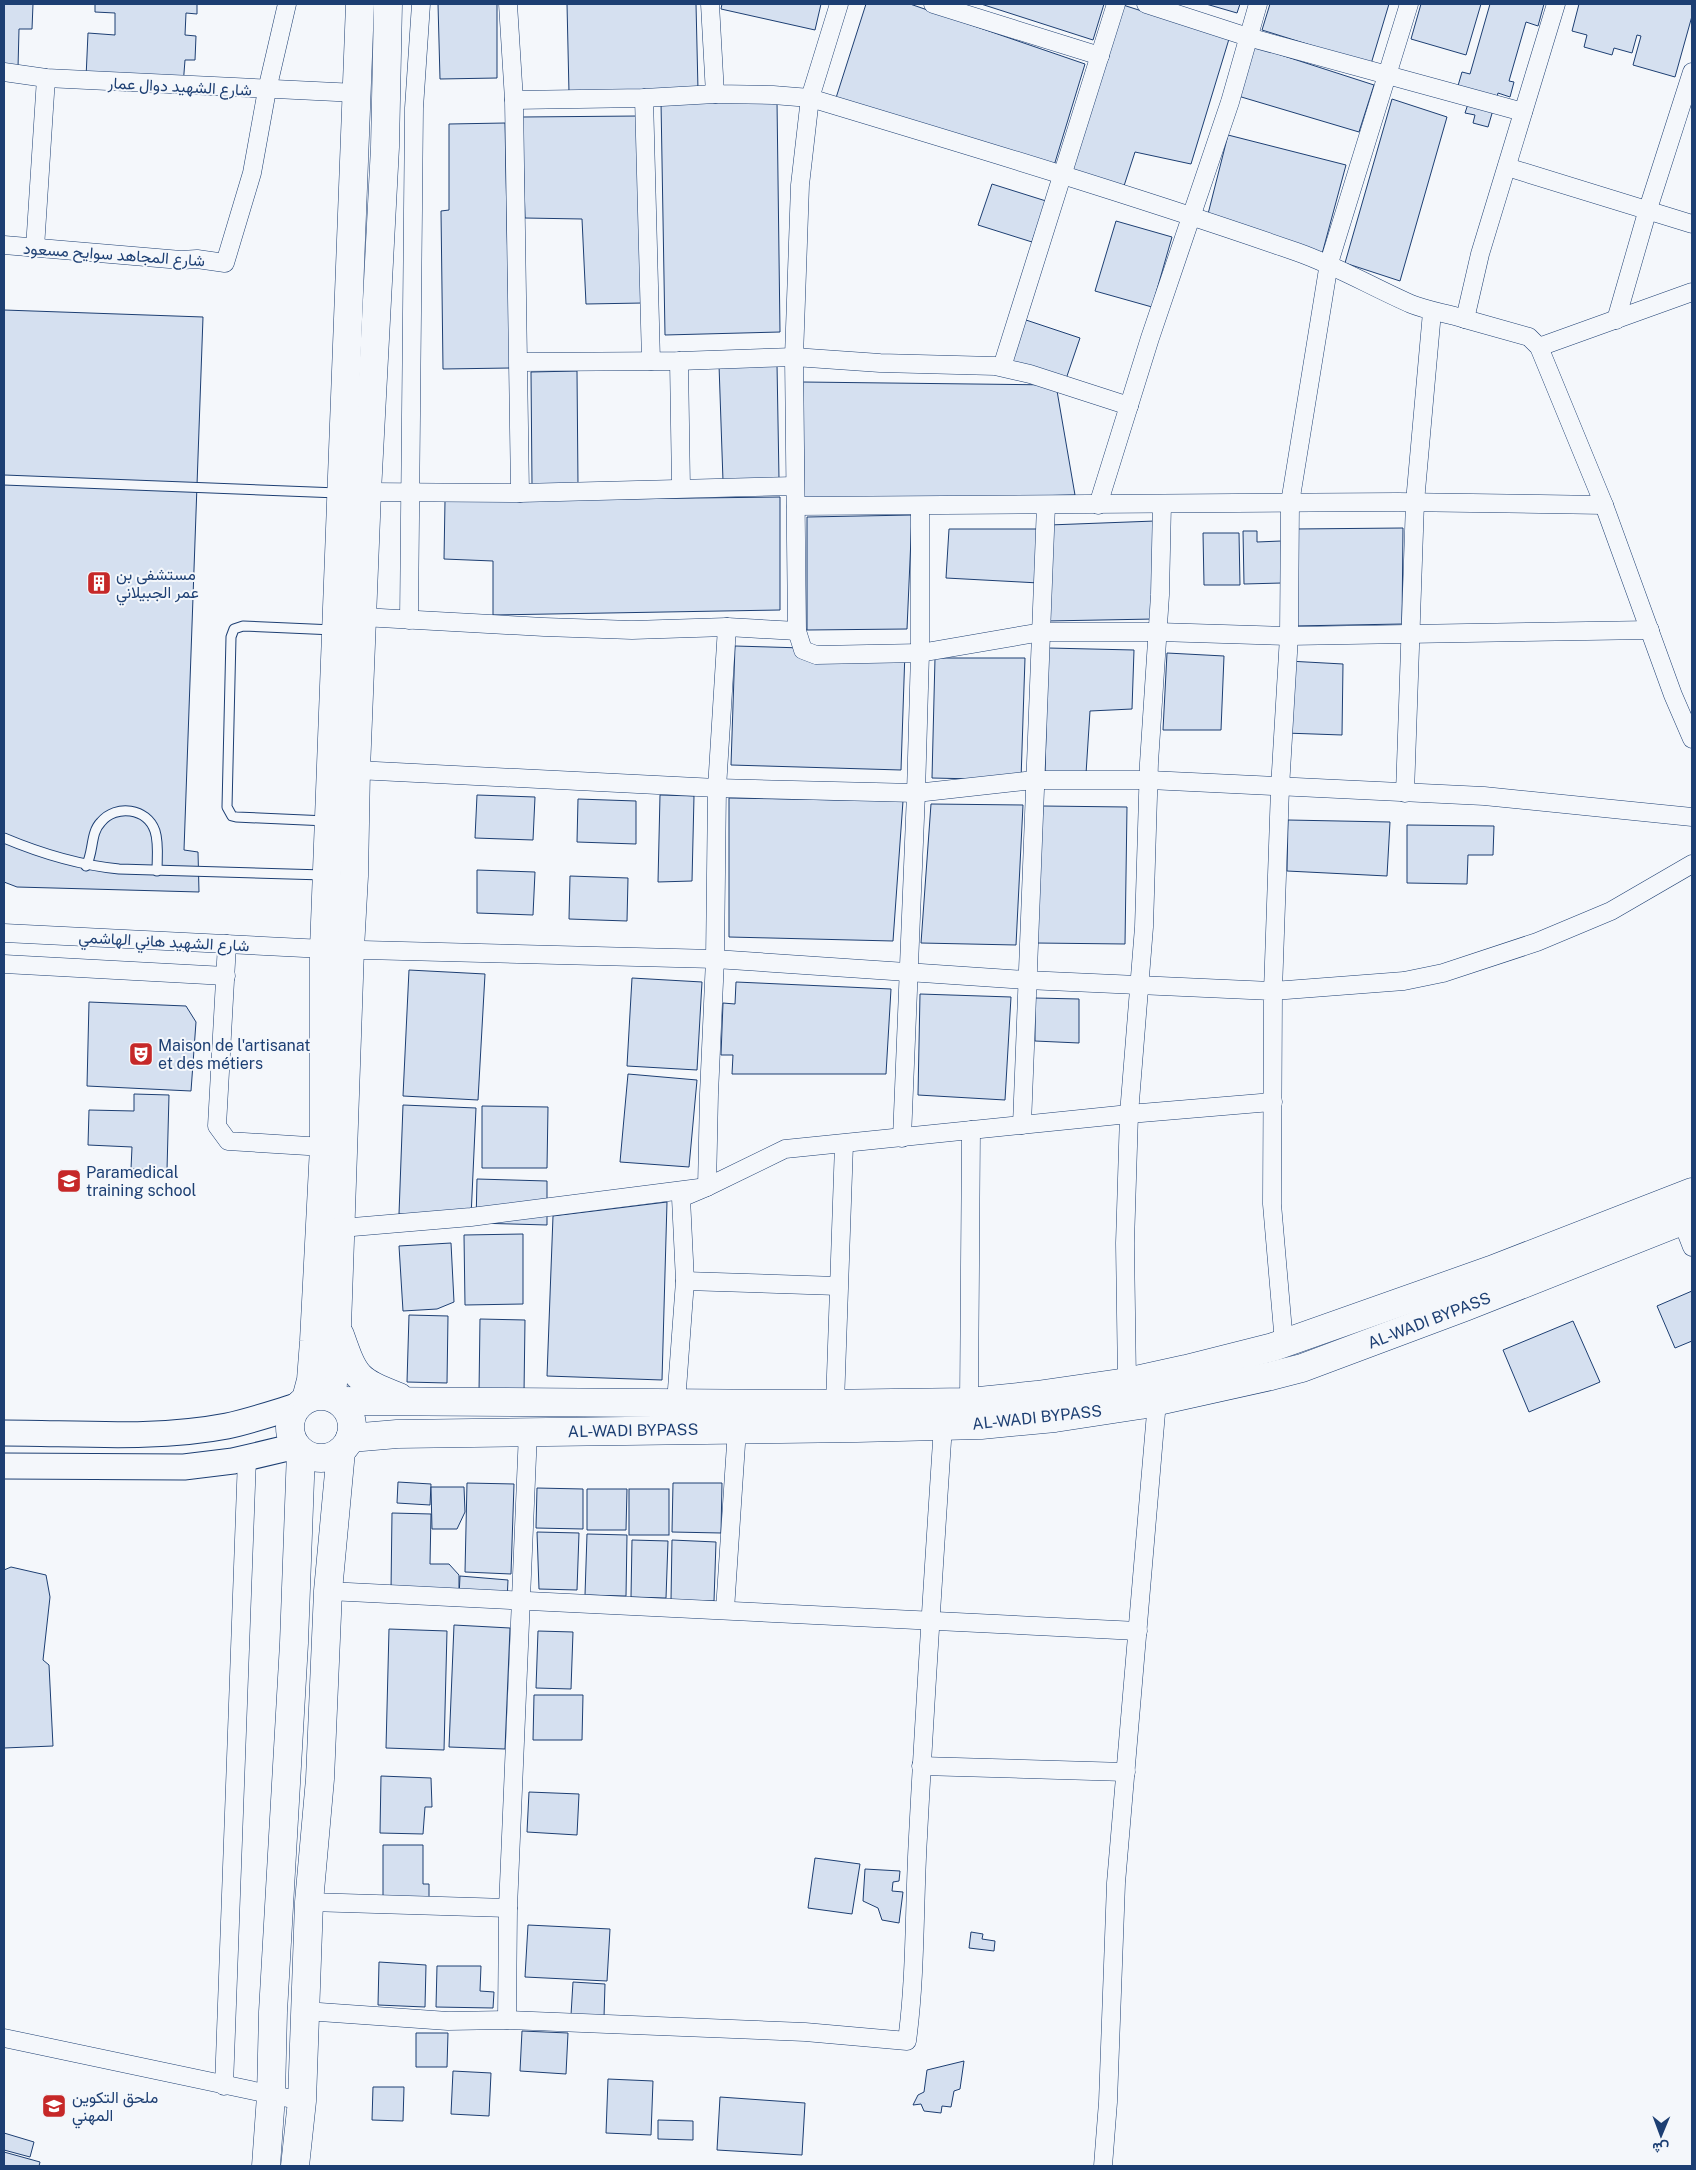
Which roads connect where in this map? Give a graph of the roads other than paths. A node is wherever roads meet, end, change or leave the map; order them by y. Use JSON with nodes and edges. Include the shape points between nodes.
{"nodes":[{"id":1,"x":287,"y":4,"type":"edge"},
{"id":2,"x":360,"y":4,"type":"edge"},
{"id":3,"x":388,"y":4,"type":"edge"},
{"id":4,"x":421,"y":4,"type":"edge"},
{"id":5,"x":508,"y":4,"type":"edge"},
{"id":6,"x":710,"y":4,"type":"edge"},
{"id":7,"x":839,"y":4,"type":"edge"},
{"id":8,"x":933,"y":4,"type":"edge"},
{"id":9,"x":1116,"y":4,"type":"edge"},
{"id":10,"x":1146,"y":4,"type":"edge"},
{"id":11,"x":1258,"y":4,"type":"edge"},
{"id":12,"x":1409,"y":4,"type":"edge"},
{"id":13,"x":1556,"y":4,"type":"edge"},
{"id":14,"x":1248,"y":38,"type":"junction"},
{"id":15,"x":1100,"y":56,"type":"junction"},
{"id":16,"x":4,"y":72,"type":"edge"},
{"id":17,"x":1692,"y":72,"type":"edge"},
{"id":18,"x":1387,"y":75,"type":"junction"},
{"id":19,"x":46,"y":78,"type":"junction"},
{"id":20,"x":267,"y":90,"type":"junction"},
{"id":21,"x":357,"y":93,"type":"junction"},
{"id":22,"x":715,"y":94,"type":"junction"},
{"id":23,"x":644,"y":98,"type":"junction"},
{"id":24,"x":810,"y":98,"type":"junction"},
{"id":25,"x":514,"y":100,"type":"junction"},
{"id":26,"x":1523,"y":112,"type":"junction"},
{"id":27,"x":1507,"y":167,"type":"junction"},
{"id":28,"x":1062,"y":174,"type":"junction"},
{"id":29,"x":1648,"y":209,"type":"junction"},
{"id":30,"x":1193,"y":216,"type":"junction"},
{"id":31,"x":1692,"y":224,"type":"edge"},
{"id":32,"x":4,"y":245,"type":"edge"},
{"id":33,"x":35,"y":248,"type":"junction"},
{"id":34,"x":1329,"y":263,"type":"junction"},
{"id":35,"x":1692,"y":292,"type":"edge"},
{"id":36,"x":1432,"y":312,"type":"junction"},
{"id":37,"x":1465,"y":319,"type":"junction"},
{"id":38,"x":1616,"y":320,"type":"junction"},
{"id":39,"x":1539,"y":347,"type":"junction"},
{"id":40,"x":794,"y":357,"type":"junction"},
{"id":41,"x":651,"y":361,"type":"junction"},
{"id":42,"x":679,"y":361,"type":"junction"},
{"id":43,"x":519,"y":362,"type":"junction"},
{"id":44,"x":1002,"y":367,"type":"junction"},
{"id":45,"x":1129,"y":406,"type":"junction"},
{"id":46,"x":4,"y":480,"type":"edge"},
{"id":47,"x":794,"y":486,"type":"junction"},
{"id":48,"x":681,"y":488,"type":"junction"},
{"id":49,"x":354,"y":493,"type":"junction"},
{"id":50,"x":520,"y":493,"type":"junction"},
{"id":51,"x":412,"y":494,"type":"junction"},
{"id":52,"x":1415,"y":502,"type":"junction"},
{"id":53,"x":1290,"y":503,"type":"junction"},
{"id":54,"x":1046,"y":504,"type":"junction"},
{"id":55,"x":1162,"y":504,"type":"junction"},
{"id":56,"x":1098,"y":505,"type":"junction"},
{"id":57,"x":1604,"y":505,"type":"junction"},
{"id":58,"x":796,"y":506,"type":"junction"},
{"id":59,"x":920,"y":506,"type":"junction"},
{"id":60,"x":362,"y":618,"type":"junction"},
{"id":61,"x":409,"y":620,"type":"junction"},
{"id":62,"x":727,"y":627,"type":"junction"},
{"id":63,"x":336,"y":630,"type":"junction"},
{"id":64,"x":797,"y":630,"type":"junction"},
{"id":65,"x":1650,"y":630,"type":"junction"},
{"id":66,"x":1042,"y":632,"type":"junction"},
{"id":67,"x":1158,"y":632,"type":"junction"},
{"id":68,"x":1410,"y":634,"type":"junction"},
{"id":69,"x":1289,"y":636,"type":"junction"},
{"id":70,"x":920,"y":654,"type":"junction"},
{"id":71,"x":1692,"y":739,"type":"edge"},
{"id":72,"x":356,"y":770,"type":"junction"},
{"id":73,"x":1034,"y":780,"type":"junction"},
{"id":74,"x":1149,"y":780,"type":"junction"},
{"id":75,"x":717,"y":788,"type":"junction"},
{"id":76,"x":1280,"y":788,"type":"junction"},
{"id":77,"x":916,"y":793,"type":"junction"},
{"id":78,"x":1405,"y":793,"type":"junction"},
{"id":79,"x":1692,"y":817,"type":"edge"},
{"id":80,"x":328,"y":822,"type":"junction"},
{"id":81,"x":4,"y":838,"type":"edge"},
{"id":82,"x":1692,"y":864,"type":"edge"},
{"id":83,"x":86,"y":866,"type":"junction"},
{"id":84,"x":157,"y":871,"type":"junction"},
{"id":85,"x":326,"y":875,"type":"junction"},
{"id":86,"x":354,"y":876,"type":"junction"},
{"id":87,"x":4,"y":933,"type":"edge"},
{"id":88,"x":227,"y":944,"type":"junction"},
{"id":89,"x":337,"y":949,"type":"junction"},
{"id":90,"x":715,"y":960,"type":"junction"},
{"id":91,"x":4,"y":964,"type":"edge"},
{"id":92,"x":908,"y":971,"type":"junction"},
{"id":93,"x":226,"y":976,"type":"junction"},
{"id":94,"x":1026,"y":980,"type":"junction"},
{"id":95,"x":1139,"y":984,"type":"junction"},
{"id":96,"x":1273,"y":991,"type":"junction"},
{"id":97,"x":1273,"y":1102,"type":"junction"},
{"id":98,"x":1129,"y":1114,"type":"junction"},
{"id":99,"x":1022,"y":1125,"type":"junction"},
{"id":100,"x":971,"y":1130,"type":"junction"},
{"id":101,"x":902,"y":1138,"type":"junction"},
{"id":102,"x":844,"y":1144,"type":"junction"},
{"id":103,"x":324,"y":1147,"type":"junction"},
{"id":104,"x":707,"y":1187,"type":"junction"},
{"id":105,"x":1692,"y":1192,"type":"edge"},
{"id":106,"x":1687,"y":1219,"type":"edge"},
{"id":107,"x":340,"y":1228,"type":"junction"},
{"id":108,"x":1692,"y":1247,"type":"edge"},
{"id":109,"x":1541,"y":1264,"type":"junction"},
{"id":110,"x":685,"y":1281,"type":"junction"},
{"id":111,"x":838,"y":1286,"type":"junction"},
{"id":112,"x":338,"y":1327,"type":"junction"},
{"id":113,"x":1284,"y":1343,"type":"junction"},
{"id":114,"x":1127,"y":1382,"type":"junction"},
{"id":115,"x":319,"y":1401,"type":"junction"},
{"id":116,"x":1157,"y":1401,"type":"junction"},
{"id":117,"x":410,"y":1402,"type":"junction"},
{"id":118,"x":676,"y":1402,"type":"junction"},
{"id":119,"x":969,"y":1402,"type":"junction"},
{"id":120,"x":834,"y":1404,"type":"junction"},
{"id":121,"x":943,"y":1426,"type":"junction"},
{"id":122,"x":737,"y":1429,"type":"junction"},
{"id":123,"x":528,"y":1432,"type":"junction"},
{"id":124,"x":4,"y":1433,"type":"edge"},
{"id":125,"x":345,"y":1445,"type":"junction"},
{"id":126,"x":299,"y":1449,"type":"junction"},
{"id":127,"x":247,"y":1458,"type":"junction"},
{"id":128,"x":4,"y":1466,"type":"edge"},
{"id":129,"x":328,"y":1591,"type":"junction"},
{"id":130,"x":522,"y":1600,"type":"junction"},
{"id":131,"x":725,"y":1610,"type":"junction"},
{"id":132,"x":930,"y":1620,"type":"junction"},
{"id":133,"x":1138,"y":1631,"type":"junction"},
{"id":134,"x":921,"y":1766,"type":"junction"},
{"id":135,"x":1126,"y":1772,"type":"junction"},
{"id":136,"x":309,"y":1902,"type":"junction"},
{"id":137,"x":508,"y":1908,"type":"junction"},
{"id":138,"x":305,"y":2011,"type":"junction"},
{"id":139,"x":507,"y":2020,"type":"junction"},
{"id":140,"x":4,"y":2038,"type":"edge"},
{"id":141,"x":224,"y":2086,"type":"junction"},
{"id":142,"x":271,"y":2096,"type":"junction"},
{"id":143,"x":302,"y":2101,"type":"junction"},
{"id":144,"x":266,"y":2166,"type":"edge"},
{"id":145,"x":295,"y":2166,"type":"edge"},
{"id":146,"x":1103,"y":2166,"type":"edge"}],
"edges":[{"from":1,"to":20,"type":"street"},
{"from":2,"to":21,"type":"main road"},
{"from":3,"to":49,"type":"main road","via":[[385,147]]},
{"from":4,"to":51,"type":"street","via":[[414,108]]},
{"from":5,"to":25,"type":"street"},
{"from":6,"to":22,"type":"street"},
{"from":7,"to":24,"type":"street"},
{"from":8,"to":15,"type":"street"},
{"from":9,"to":15,"type":"street"},
{"from":10,"to":14,"type":"street"},
{"from":11,"to":14,"type":"street"},
{"from":12,"to":18,"type":"street"},
{"from":13,"to":26,"type":"street"},
{"from":14,"to":18,"type":"street"},
{"from":14,"to":30,"type":"street"},
{"from":15,"to":28,"type":"street"},
{"from":16,"to":19,"type":"street","name":"شارع الشهيد دوال عمار"},
{"from":17,"to":29,"type":"street"},
{"from":18,"to":26,"type":"street"},
{"from":18,"to":34,"type":"street"},
{"from":19,"to":20,"type":"street","name":"شارع الشهيد دوال عمار"},
{"from":19,"to":33,"type":"street"},
{"from":20,"to":21,"type":"street","name":"شارع الشهيد دوال عمار"},
{"from":20,"to":33,"type":"street","name":"شارع المجاهد سوايح مسعود","via":[[252,173],[225,263]]},
{"from":21,"to":49,"type":"main road"},
{"from":22,"to":23,"type":"street"},
{"from":22,"to":24,"type":"street"},
{"from":23,"to":25,"type":"street"},
{"from":23,"to":41,"type":"street"},
{"from":24,"to":28,"type":"street"},
{"from":24,"to":40,"type":"street","via":[[800,185]]},
{"from":25,"to":43,"type":"street"},
{"from":26,"to":27,"type":"street"},
{"from":27,"to":29,"type":"street"},
{"from":27,"to":37,"type":"street","via":[[1480,254]]},
{"from":28,"to":30,"type":"street"},
{"from":28,"to":44,"type":"street"},
{"from":29,"to":31,"type":"street"},
{"from":29,"to":38,"type":"street"},
{"from":30,"to":34,"type":"street"},
{"from":30,"to":45,"type":"street"},
{"from":32,"to":33,"type":"street","name":"شارع المجاهد سوايح مسعود"},
{"from":34,"to":36,"type":"street"},
{"from":34,"to":53,"type":"street"},
{"from":35,"to":38,"type":"street"},
{"from":36,"to":37,"type":"street"},
{"from":36,"to":52,"type":"street"},
{"from":37,"to":39,"type":"street","via":[[1529,337]]},
{"from":38,"to":39,"type":"street"},
{"from":39,"to":57,"type":"street"},
{"from":40,"to":42,"type":"street"},
{"from":40,"to":44,"type":"street"},
{"from":40,"to":47,"type":"street"},
{"from":41,"to":42,"type":"street"},
{"from":41,"to":43,"type":"street"},
{"from":42,"to":48,"type":"street"},
{"from":43,"to":50,"type":"street"},
{"from":44,"to":45,"type":"street"},
{"from":45,"to":56,"type":"street"},
{"from":46,"to":49,"type":"lane"},
{"from":47,"to":48,"type":"street"},
{"from":47,"to":58,"type":"street"},
{"from":48,"to":50,"type":"street"},
{"from":49,"to":51,"type":"street"},
{"from":49,"to":60,"type":"main road"},
{"from":49,"to":63,"type":"main road"},
{"from":50,"to":51,"type":"street"},
{"from":51,"to":61,"type":"street"},
{"from":52,"to":53,"type":"street"},
{"from":52,"to":57,"type":"street"},
{"from":52,"to":68,"type":"street"},
{"from":53,"to":55,"type":"street"},
{"from":53,"to":69,"type":"street"},
{"from":54,"to":56,"type":"street"},
{"from":54,"to":59,"type":"street"},
{"from":54,"to":66,"type":"street"},
{"from":55,"to":56,"type":"street"},
{"from":55,"to":67,"type":"street"},
{"from":57,"to":65,"type":"street"},
{"from":58,"to":59,"type":"street"},
{"from":58,"to":64,"type":"street"},
{"from":59,"to":70,"type":"street"},
{"from":60,"to":61,"type":"street"},
{"from":60,"to":72,"type":"main road"},
{"from":61,"to":62,"type":"street","via":[[632,630]]},
{"from":62,"to":64,"type":"street"},
{"from":62,"to":75,"type":"street"},
{"from":63,"to":80,"type":"main road"},
{"from":63,"to":80,"type":"lane","via":[[242,626],[234,629],[230,637],[228,811],[232,816],[241,818]]},
{"from":64,"to":70,"type":"street","via":[[803,650],[816,655]]},
{"from":65,"to":68,"type":"street"},
{"from":65,"to":71,"type":"street"},
{"from":66,"to":67,"type":"street"},
{"from":66,"to":70,"type":"street"},
{"from":66,"to":73,"type":"street"},
{"from":67,"to":69,"type":"street"},
{"from":67,"to":74,"type":"street"},
{"from":68,"to":69,"type":"street"},
{"from":68,"to":78,"type":"street"},
{"from":69,"to":76,"type":"street"},
{"from":70,"to":77,"type":"street"},
{"from":72,"to":75,"type":"street"},
{"from":72,"to":86,"type":"main road"},
{"from":73,"to":74,"type":"street"},
{"from":73,"to":77,"type":"street"},
{"from":73,"to":94,"type":"street"},
{"from":74,"to":76,"type":"street"},
{"from":74,"to":95,"type":"street"},
{"from":75,"to":77,"type":"street"},
{"from":75,"to":90,"type":"street"},
{"from":76,"to":78,"type":"street"},
{"from":76,"to":96,"type":"street"},
{"from":77,"to":92,"type":"street"},
{"from":78,"to":79,"type":"street","via":[[1484,796]]},
{"from":80,"to":85,"type":"main road"},
{"from":81,"to":83,"type":"lane"},
{"from":82,"to":96,"type":"street","name":"شارع الشهيد هاني الهاشمي","via":[[1611,911],[1537,942],[1443,974],[1404,981]]},
{"from":83,"to":84,"type":"lane"},
{"from":83,"to":84,"type":"lane","via":[[94,833],[100,823],[108,815],[130,810],[144,817],[155,831]]},
{"from":84,"to":85,"type":"lane"},
{"from":85,"to":86,"type":"main road"},
{"from":85,"to":89,"type":"main road"},
{"from":86,"to":89,"type":"main road"},
{"from":87,"to":88,"type":"street","name":"شارع الشهيد هاني الهاشمي"},
{"from":88,"to":89,"type":"street","name":"شارع الشهيد هاني الهاشمي"},
{"from":88,"to":93,"type":"street"},
{"from":89,"to":90,"type":"street","name":"شارع الشهيد هاني الهاشمي"},
{"from":89,"to":103,"type":"main road"},
{"from":89,"to":107,"type":"main road"},
{"from":90,"to":92,"type":"street","name":"شارع الشهيد هاني الهاشمي"},
{"from":90,"to":104,"type":"street"},
{"from":91,"to":93,"type":"street"},
{"from":92,"to":94,"type":"street","name":"شارع الشهيد هاني الهاشمي"},
{"from":92,"to":101,"type":"street"},
{"from":93,"to":103,"type":"street","via":[[217,1126],[228,1140]]},
{"from":94,"to":95,"type":"street","name":"شارع الشهيد هاني الهاشمي"},
{"from":94,"to":99,"type":"street"},
{"from":95,"to":96,"type":"street","name":"شارع الشهيد هاني الهاشمي"},
{"from":95,"to":98,"type":"street"},
{"from":96,"to":97,"type":"street"},
{"from":97,"to":98,"type":"street"},
{"from":97,"to":113,"type":"street","via":[[1272,1204]]},
{"from":98,"to":99,"type":"street"},
{"from":98,"to":114,"type":"street","via":[[1125,1243]]},
{"from":99,"to":100,"type":"street"},
{"from":100,"to":101,"type":"street"},
{"from":100,"to":119,"type":"street"},
{"from":101,"to":102,"type":"street"},
{"from":102,"to":104,"type":"street","via":[[785,1149]]},
{"from":102,"to":111,"type":"street"},
{"from":103,"to":115,"type":"main road","via":[[311,1380]]},
{"from":104,"to":107,"type":"street","via":[[471,1217]]},
{"from":104,"to":110,"type":"street","via":[[681,1198]]},
{"from":105,"to":109,"type":"main road","name":"AL-WADI BYPASS"},
{"from":106,"to":108,"type":"street"},
{"from":106,"to":109,"type":"main road","name":"AL-WADI BYPASS"},
{"from":107,"to":112,"type":"main road"},
{"from":109,"to":113,"type":"main road","name":"AL-WADI BYPASS"},
{"from":109,"to":116,"type":"main road","name":"AL-WADI BYPASS","via":[[1302,1368]]},
{"from":110,"to":111,"type":"street"},
{"from":110,"to":118,"type":"street"},
{"from":111,"to":120,"type":"street"},
{"from":112,"to":115,"type":"main road"},
{"from":112,"to":117,"type":"main road","via":[[349,1360],[364,1382]]},
{"from":113,"to":114,"type":"main road","name":"AL-WADI BYPASS"},
{"from":114,"to":119,"type":"main road","name":"AL-WADI BYPASS"},
{"from":115,"to":117,"type":"main road","name":"AL-WADI BYPASS"},
{"from":115,"to":124,"type":"main road","via":[[226,1426],[185,1431]]},
{"from":115,"to":125,"type":"main road","via":[[347,1409],[352,1429]]},
{"from":115,"to":126,"type":"main road","via":[[292,1414],[290,1430]]},
{"from":116,"to":121,"type":"main road","name":"AL-WADI BYPASS","via":[[1055,1418]]},
{"from":116,"to":133,"type":"street"},
{"from":117,"to":118,"type":"main road","name":"AL-WADI BYPASS"},
{"from":118,"to":120,"type":"main road","name":"AL-WADI BYPASS"},
{"from":119,"to":120,"type":"main road","name":"AL-WADI BYPASS"},
{"from":121,"to":122,"type":"main road","name":"AL-WADI BYPASS"},
{"from":121,"to":132,"type":"street"},
{"from":122,"to":123,"type":"main road","name":"AL-WADI BYPASS"},
{"from":122,"to":131,"type":"street"},
{"from":123,"to":125,"type":"main road","name":"AL-WADI BYPASS","via":[[397,1434]]},
{"from":123,"to":130,"type":"street"},
{"from":125,"to":126,"type":"main road","via":[[325,1458]]},
{"from":125,"to":129,"type":"main road"},
{"from":126,"to":127,"type":"main road"},
{"from":126,"to":142,"type":"main road","via":[[294,1643]]},
{"from":127,"to":128,"type":"main road","via":[[184,1467]]},
{"from":127,"to":141,"type":"street"},
{"from":129,"to":130,"type":"street"},
{"from":129,"to":136,"type":"main road","via":[[320,1779]]},
{"from":130,"to":131,"type":"street"},
{"from":130,"to":137,"type":"street"},
{"from":131,"to":132,"type":"street"},
{"from":132,"to":133,"type":"street"},
{"from":132,"to":134,"type":"street"},
{"from":133,"to":135,"type":"street"},
{"from":134,"to":135,"type":"street"},
{"from":134,"to":139,"type":"street","via":[[908,2042],[805,2032]]},
{"from":135,"to":146,"type":"street","via":[[1116,1883]]},
{"from":136,"to":137,"type":"street"},
{"from":136,"to":138,"type":"main road"},
{"from":137,"to":139,"type":"street"},
{"from":138,"to":139,"type":"street","via":[[448,2021]]},
{"from":138,"to":143,"type":"main road"},
{"from":140,"to":141,"type":"street"},
{"from":141,"to":142,"type":"street"},
{"from":142,"to":143,"type":"street"},
{"from":142,"to":144,"type":"main road"},
{"from":143,"to":145,"type":"main road"}]}
